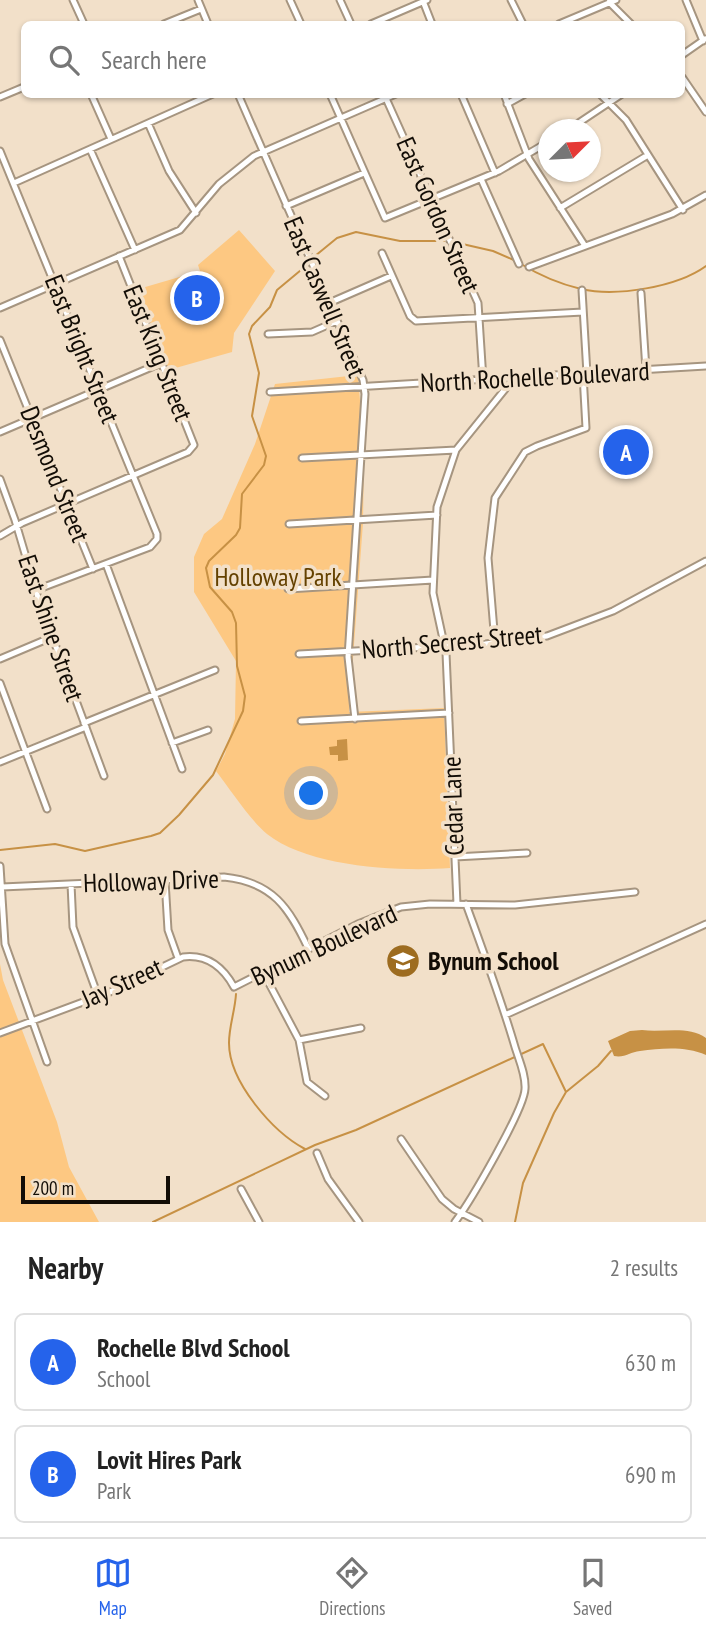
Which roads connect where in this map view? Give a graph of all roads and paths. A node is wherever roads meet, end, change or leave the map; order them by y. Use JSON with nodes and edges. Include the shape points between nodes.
{"nodes":[{"id":1,"x":74,"y":0,"type":"edge"},
{"id":2,"x":198,"y":0,"type":"edge"},
{"id":3,"x":290,"y":0,"type":"edge"},
{"id":4,"x":340,"y":0,"type":"edge"},
{"id":5,"x":511,"y":0,"type":"edge"},
{"id":6,"x":616,"y":0,"type":"edge"},
{"id":7,"x":686,"y":0,"type":"edge"},
{"id":8,"x":424,"y":1,"type":"edge"},
{"id":9,"x":608,"y":1,"type":"edge"},
{"id":10,"x":201,"y":9,"type":"junction"},
{"id":11,"x":83,"y":21,"type":"edge"},
{"id":12,"x":171,"y":21,"type":"edge"},
{"id":13,"x":207,"y":21,"type":"edge"},
{"id":14,"x":300,"y":21,"type":"edge"},
{"id":15,"x":350,"y":21,"type":"edge"},
{"id":16,"x":378,"y":21,"type":"edge"},
{"id":17,"x":431,"y":21,"type":"edge"},
{"id":18,"x":522,"y":21,"type":"edge"},
{"id":19,"x":565,"y":21,"type":"edge"},
{"id":20,"x":628,"y":21,"type":"edge"},
{"id":21,"x":705,"y":40,"type":"edge"},
{"id":22,"x":685,"y":52,"type":"edge"},
{"id":23,"x":685,"y":83,"type":"edge"},
{"id":24,"x":21,"y":87,"type":"edge"},
{"id":25,"x":0,"y":97,"type":"edge"},
{"id":26,"x":93,"y":98,"type":"edge"},
{"id":27,"x":204,"y":98,"type":"edge"},
{"id":28,"x":240,"y":98,"type":"edge"},
{"id":29,"x":332,"y":98,"type":"edge"},
{"id":30,"x":383,"y":98,"type":"edge"},
{"id":31,"x":385,"y":98,"type":"edge"},
{"id":32,"x":463,"y":98,"type":"edge"},
{"id":33,"x":505,"y":98,"type":"edge"},
{"id":34,"x":518,"y":98,"type":"edge"},
{"id":35,"x":604,"y":98,"type":"edge"},
{"id":36,"x":616,"y":98,"type":"edge"},
{"id":37,"x":609,"y":103,"type":"junction"},
{"id":38,"x":507,"y":104,"type":"junction"},
{"id":39,"x":706,"y":112,"type":"edge"},
{"id":40,"x":341,"y":118,"type":"junction"},
{"id":41,"x":585,"y":119,"type":"edge"},
{"id":42,"x":148,"y":123,"type":"junction"},
{"id":43,"x":111,"y":139,"type":"junction"},
{"id":44,"x":90,"y":149,"type":"junction"},
{"id":45,"x":538,"y":149,"type":"edge"},
{"id":46,"x":0,"y":150,"type":"edge"},
{"id":47,"x":263,"y":151,"type":"junction"},
{"id":48,"x":648,"y":155,"type":"junction"},
{"id":49,"x":528,"y":156,"type":"junction"},
{"id":50,"x":364,"y":173,"type":"junction"},
{"id":51,"x":495,"y":173,"type":"junction"},
{"id":52,"x":481,"y":179,"type":"junction"},
{"id":53,"x":14,"y":183,"type":"junction"},
{"id":54,"x":706,"y":195,"type":"edge"},
{"id":55,"x":431,"y":201,"type":"junction"},
{"id":56,"x":286,"y":206,"type":"junction"},
{"id":57,"x":560,"y":208,"type":"junction"},
{"id":58,"x":683,"y":210,"type":"junction"},
{"id":59,"x":196,"y":213,"type":"junction"},
{"id":60,"x":584,"y":247,"type":"junction"},
{"id":61,"x":135,"y":250,"type":"junction"},
{"id":62,"x":382,"y":253,"type":"dead end"},
{"id":63,"x":118,"y":256,"type":"junction"},
{"id":64,"x":519,"y":264,"type":"dead end"},
{"id":65,"x":529,"y":267,"type":"dead end"},
{"id":66,"x":391,"y":276,"type":"junction"},
{"id":67,"x":56,"y":284,"type":"junction"},
{"id":68,"x":582,"y":290,"type":"dead end"},
{"id":69,"x":641,"y":293,"type":"dead end"},
{"id":70,"x":329,"y":303,"type":"junction"},
{"id":71,"x":0,"y":308,"type":"edge"},
{"id":72,"x":583,"y":312,"type":"junction"},
{"id":73,"x":479,"y":318,"type":"junction"},
{"id":74,"x":337,"y":321,"type":"junction"},
{"id":75,"x":268,"y":334,"type":"dead end"},
{"id":76,"x":0,"y":340,"type":"edge"},
{"id":77,"x":161,"y":363,"type":"junction"},
{"id":78,"x":706,"y":366,"type":"edge"},
{"id":79,"x":646,"y":370,"type":"junction"},
{"id":80,"x":585,"y":374,"type":"junction"},
{"id":81,"x":514,"y":378,"type":"junction"},
{"id":82,"x":483,"y":380,"type":"junction"},
{"id":83,"x":364,"y":387,"type":"junction"},
{"id":84,"x":98,"y":390,"type":"junction"},
{"id":85,"x":270,"y":392,"type":"dead end"},
{"id":86,"x":32,"y":418,"type":"junction"},
{"id":87,"x":0,"y":432,"type":"edge"},
{"id":88,"x":456,"y":450,"type":"junction"},
{"id":89,"x":360,"y":454,"type":"junction"},
{"id":90,"x":302,"y":458,"type":"dead end"},
{"id":91,"x":133,"y":476,"type":"junction"},
{"id":92,"x":0,"y":479,"type":"edge"},
{"id":93,"x":68,"y":503,"type":"junction"},
{"id":94,"x":437,"y":515,"type":"junction"},
{"id":95,"x":357,"y":520,"type":"junction"},
{"id":96,"x":289,"y":524,"type":"dead end"},
{"id":97,"x":17,"y":526,"type":"junction"},
{"id":98,"x":0,"y":536,"type":"edge"},
{"id":99,"x":706,"y":561,"type":"edge"},
{"id":100,"x":106,"y":564,"type":"junction"},
{"id":101,"x":93,"y":569,"type":"junction"},
{"id":102,"x":433,"y":580,"type":"junction"},
{"id":103,"x":352,"y":585,"type":"junction"},
{"id":104,"x":288,"y":589,"type":"dead end"},
{"id":105,"x":36,"y":590,"type":"junction"},
{"id":106,"x":52,"y":636,"type":"junction"},
{"id":107,"x":495,"y":643,"type":"junction"},
{"id":108,"x":444,"y":646,"type":"junction"},
{"id":109,"x":348,"y":652,"type":"junction"},
{"id":110,"x":299,"y":654,"type":"dead end"},
{"id":111,"x":0,"y":659,"type":"edge"},
{"id":112,"x":215,"y":670,"type":"dead end"},
{"id":113,"x":0,"y":684,"type":"edge"},
{"id":114,"x":154,"y":693,"type":"junction"},
{"id":115,"x":449,"y":713,"type":"junction"},
{"id":116,"x":355,"y":719,"type":"junction"},
{"id":117,"x":302,"y":721,"type":"dead end"},
{"id":118,"x":85,"y":725,"type":"junction"},
{"id":119,"x":208,"y":730,"type":"dead end"},
{"id":120,"x":172,"y":743,"type":"junction"},
{"id":121,"x":25,"y":752,"type":"junction"},
{"id":122,"x":0,"y":762,"type":"edge"},
{"id":123,"x":183,"y":769,"type":"dead end"},
{"id":124,"x":104,"y":776,"type":"dead end"},
{"id":125,"x":47,"y":809,"type":"dead end"},
{"id":126,"x":527,"y":853,"type":"dead end"},
{"id":127,"x":455,"y":857,"type":"junction"},
{"id":128,"x":0,"y":866,"type":"edge"},
{"id":129,"x":165,"y":880,"type":"junction"},
{"id":130,"x":71,"y":884,"type":"junction"},
{"id":131,"x":2,"y":887,"type":"junction"},
{"id":132,"x":635,"y":892,"type":"dead end"},
{"id":133,"x":457,"y":904,"type":"junction"},
{"id":134,"x":466,"y":904,"type":"junction"},
{"id":135,"x":706,"y":924,"type":"edge"},
{"id":136,"x":308,"y":948,"type":"junction"},
{"id":137,"x":178,"y":958,"type":"junction"},
{"id":138,"x":263,"y":972,"type":"junction"},
{"id":139,"x":234,"y":987,"type":"joint"},
{"id":140,"x":98,"y":996,"type":"junction"},
{"id":141,"x":505,"y":1015,"type":"junction"},
{"id":142,"x":32,"y":1021,"type":"junction"},
{"id":143,"x":361,"y":1028,"type":"dead end"},
{"id":144,"x":0,"y":1033,"type":"edge"},
{"id":145,"x":299,"y":1040,"type":"junction"},
{"id":146,"x":47,"y":1062,"type":"dead end"},
{"id":147,"x":325,"y":1096,"type":"dead end"},
{"id":148,"x":401,"y":1139,"type":"dead end"},
{"id":149,"x":317,"y":1153,"type":"dead end"},
{"id":150,"x":241,"y":1189,"type":"dead end"},
{"id":151,"x":462,"y":1213,"type":"junction"},
{"id":152,"x":259,"y":1222,"type":"edge"},
{"id":153,"x":359,"y":1222,"type":"edge"},
{"id":154,"x":455,"y":1222,"type":"edge"},
{"id":155,"x":479,"y":1222,"type":"edge"}],
"edges":[{"from":1,"to":11,"type":"street"},
{"from":2,"to":10,"type":"street"},
{"from":3,"to":14,"type":"street"},
{"from":4,"to":15,"type":"street"},
{"from":5,"to":18,"type":"street"},
{"from":6,"to":9,"type":"street"},
{"from":7,"to":21,"type":"street"},
{"from":8,"to":16,"type":"street"},
{"from":8,"to":17,"type":"street"},
{"from":9,"to":19,"type":"street"},
{"from":9,"to":20,"type":"street"},
{"from":10,"to":12,"type":"street"},
{"from":10,"to":13,"type":"street"},
{"from":21,"to":22,"type":"street"},
{"from":23,"to":39,"type":"street"},
{"from":24,"to":25,"type":"street"},
{"from":26,"to":43,"type":"street"},
{"from":27,"to":42,"type":"street"},
{"from":28,"to":47,"type":"street","name":"East Caswell Street"},
{"from":29,"to":40,"type":"street"},
{"from":30,"to":40,"type":"street"},
{"from":31,"to":55,"type":"street","name":"East Gordon Street"},
{"from":32,"to":51,"type":"street"},
{"from":33,"to":38,"type":"street"},
{"from":34,"to":38,"type":"street"},
{"from":35,"to":37,"type":"street"},
{"from":36,"to":37,"type":"street"},
{"from":37,"to":41,"type":"street"},
{"from":37,"to":48,"type":"street"},
{"from":38,"to":49,"type":"street"},
{"from":40,"to":47,"type":"street"},
{"from":40,"to":50,"type":"street"},
{"from":42,"to":43,"type":"street"},
{"from":42,"to":59,"type":"street","via":[[169,171]]},
{"from":43,"to":44,"type":"street"},
{"from":44,"to":53,"type":"street"},
{"from":44,"to":61,"type":"street","name":"East King Street"},
{"from":45,"to":49,"type":"street"},
{"from":46,"to":53,"type":"street","name":"East Bright Street"},
{"from":47,"to":56,"type":"street","name":"East Caswell Street"},
{"from":47,"to":59,"type":"street","via":[[229,174]]},
{"from":48,"to":57,"type":"street"},
{"from":48,"to":58,"type":"street"},
{"from":49,"to":51,"type":"street"},
{"from":49,"to":57,"type":"street"},
{"from":50,"to":55,"type":"street","via":[[385,218]]},
{"from":50,"to":56,"type":"street"},
{"from":51,"to":52,"type":"street"},
{"from":52,"to":55,"type":"street"},
{"from":52,"to":64,"type":"street"},
{"from":53,"to":67,"type":"street","name":"East Bright Street"},
{"from":54,"to":58,"type":"street"},
{"from":55,"to":73,"type":"street","name":"East Gordon Street","via":[[478,303]]},
{"from":56,"to":70,"type":"street","name":"East Caswell Street"},
{"from":57,"to":60,"type":"street"},
{"from":58,"to":60,"type":"street"},
{"from":59,"to":61,"type":"street","via":[[180,230]]},
{"from":60,"to":65,"type":"street"},
{"from":61,"to":63,"type":"street"},
{"from":62,"to":66,"type":"street"},
{"from":63,"to":67,"type":"street"},
{"from":63,"to":77,"type":"street","name":"East King Street"},
{"from":66,"to":70,"type":"street"},
{"from":66,"to":73,"type":"street","via":[[416,321]]},
{"from":67,"to":71,"type":"street"},
{"from":67,"to":84,"type":"street","name":"East Bright Street"},
{"from":68,"to":72,"type":"street"},
{"from":69,"to":79,"type":"street"},
{"from":70,"to":74,"type":"street","name":"East Caswell Street"},
{"from":72,"to":73,"type":"street"},
{"from":72,"to":80,"type":"street"},
{"from":73,"to":82,"type":"street","name":"East Gordon Street"},
{"from":74,"to":75,"type":"street","via":[[312,332]]},
{"from":74,"to":83,"type":"street","name":"East Caswell Street"},
{"from":76,"to":86,"type":"street","name":"Desmond Street"},
{"from":77,"to":84,"type":"street"},
{"from":77,"to":91,"type":"street","name":"East King Street","via":[[194,441],[192,449]]},
{"from":78,"to":79,"type":"street","name":"North Rochelle Boulevard"},
{"from":79,"to":80,"type":"street","name":"North Rochelle Boulevard"},
{"from":80,"to":81,"type":"street","name":"North Rochelle Boulevard"},
{"from":80,"to":107,"type":"street","via":[[586,428],[525,452],[495,498],[488,558]]},
{"from":81,"to":82,"type":"street","name":"North Rochelle Boulevard"},
{"from":81,"to":88,"type":"street","name":"Cedar Lane"},
{"from":82,"to":83,"type":"street","name":"North Rochelle Boulevard"},
{"from":83,"to":85,"type":"street","name":"North Rochelle Boulevard"},
{"from":83,"to":89,"type":"street","name":"East Caswell Street"},
{"from":84,"to":86,"type":"street"},
{"from":84,"to":91,"type":"street","name":"East Bright Street"},
{"from":86,"to":87,"type":"street"},
{"from":86,"to":93,"type":"street","name":"Desmond Street"},
{"from":88,"to":89,"type":"street"},
{"from":88,"to":94,"type":"street","name":"Cedar Lane"},
{"from":89,"to":90,"type":"street"},
{"from":89,"to":95,"type":"street","name":"East Caswell Street"},
{"from":91,"to":93,"type":"street"},
{"from":91,"to":100,"type":"street","name":"East Bright Street","via":[[157,539],[150,547]]},
{"from":92,"to":97,"type":"street","name":"East Shine Street"},
{"from":93,"to":97,"type":"street"},
{"from":93,"to":101,"type":"street","name":"Desmond Street"},
{"from":94,"to":95,"type":"street"},
{"from":94,"to":102,"type":"street","name":"Cedar Lane"},
{"from":95,"to":96,"type":"street"},
{"from":95,"to":103,"type":"street","name":"East Caswell Street"},
{"from":97,"to":98,"type":"street"},
{"from":97,"to":105,"type":"street","name":"East Shine Street"},
{"from":99,"to":107,"type":"street","name":"North Secrest Street","via":[[590,621],[547,635]]},
{"from":100,"to":101,"type":"street"},
{"from":100,"to":114,"type":"street","name":"Desmond Street"},
{"from":101,"to":105,"type":"street"},
{"from":102,"to":103,"type":"street"},
{"from":102,"to":108,"type":"street","name":"Cedar Lane"},
{"from":103,"to":104,"type":"street"},
{"from":103,"to":109,"type":"street","name":"East Caswell Street"},
{"from":105,"to":106,"type":"street","name":"East Shine Street"},
{"from":106,"to":111,"type":"street"},
{"from":106,"to":118,"type":"street","name":"East Shine Street"},
{"from":107,"to":108,"type":"street","name":"North Secrest Street"},
{"from":108,"to":109,"type":"street","name":"North Secrest Street"},
{"from":108,"to":115,"type":"street","name":"Cedar Lane"},
{"from":109,"to":110,"type":"street","name":"North Secrest Street"},
{"from":109,"to":116,"type":"street","name":"East Caswell Street"},
{"from":112,"to":114,"type":"street"},
{"from":113,"to":121,"type":"street"},
{"from":114,"to":118,"type":"street"},
{"from":114,"to":120,"type":"street","name":"Desmond Street"},
{"from":115,"to":116,"type":"street"},
{"from":115,"to":127,"type":"street","name":"Cedar Lane"},
{"from":116,"to":117,"type":"street"},
{"from":118,"to":121,"type":"street"},
{"from":118,"to":124,"type":"street","name":"East Shine Street"},
{"from":119,"to":120,"type":"street"},
{"from":120,"to":123,"type":"street","name":"Desmond Street"},
{"from":121,"to":122,"type":"street"},
{"from":121,"to":125,"type":"street"},
{"from":126,"to":127,"type":"street"},
{"from":127,"to":133,"type":"street","name":"Cedar Lane"},
{"from":128,"to":131,"type":"street"},
{"from":129,"to":130,"type":"street","name":"Holloway Drive"},
{"from":129,"to":136,"type":"street","name":"Holloway Drive","via":[[224,877],[258,886],[290,912]]},
{"from":129,"to":137,"type":"street","via":[[168,930]]},
{"from":130,"to":131,"type":"street","name":"Holloway Drive"},
{"from":130,"to":140,"type":"street","via":[[73,927]]},
{"from":131,"to":142,"type":"street","via":[[5,944]]},
{"from":132,"to":134,"type":"street","via":[[514,905]]},
{"from":133,"to":134,"type":"street"},
{"from":133,"to":136,"type":"street","name":"Bynum Boulevard","via":[[401,907]]},
{"from":134,"to":141,"type":"street"},
{"from":135,"to":141,"type":"street"},
{"from":136,"to":138,"type":"street","name":"Bynum Boulevard"},
{"from":137,"to":139,"type":"street","name":"Jay Street","via":[[209,960]]},
{"from":137,"to":140,"type":"street","name":"Jay Street"},
{"from":138,"to":139,"type":"street","name":"Bynum Boulevard"},
{"from":138,"to":145,"type":"street"},
{"from":140,"to":142,"type":"street","name":"Jay Street"},
{"from":141,"to":151,"type":"street","via":[[524,1079],[524,1098]]},
{"from":142,"to":144,"type":"street","name":"Jay Street"},
{"from":142,"to":146,"type":"street"},
{"from":143,"to":145,"type":"street"},
{"from":145,"to":147,"type":"street","via":[[307,1082]]},
{"from":148,"to":151,"type":"street","via":[[442,1199]]},
{"from":149,"to":153,"type":"street","via":[[328,1179]]},
{"from":150,"to":152,"type":"street"},
{"from":151,"to":154,"type":"street"},
{"from":151,"to":155,"type":"street"}]}
